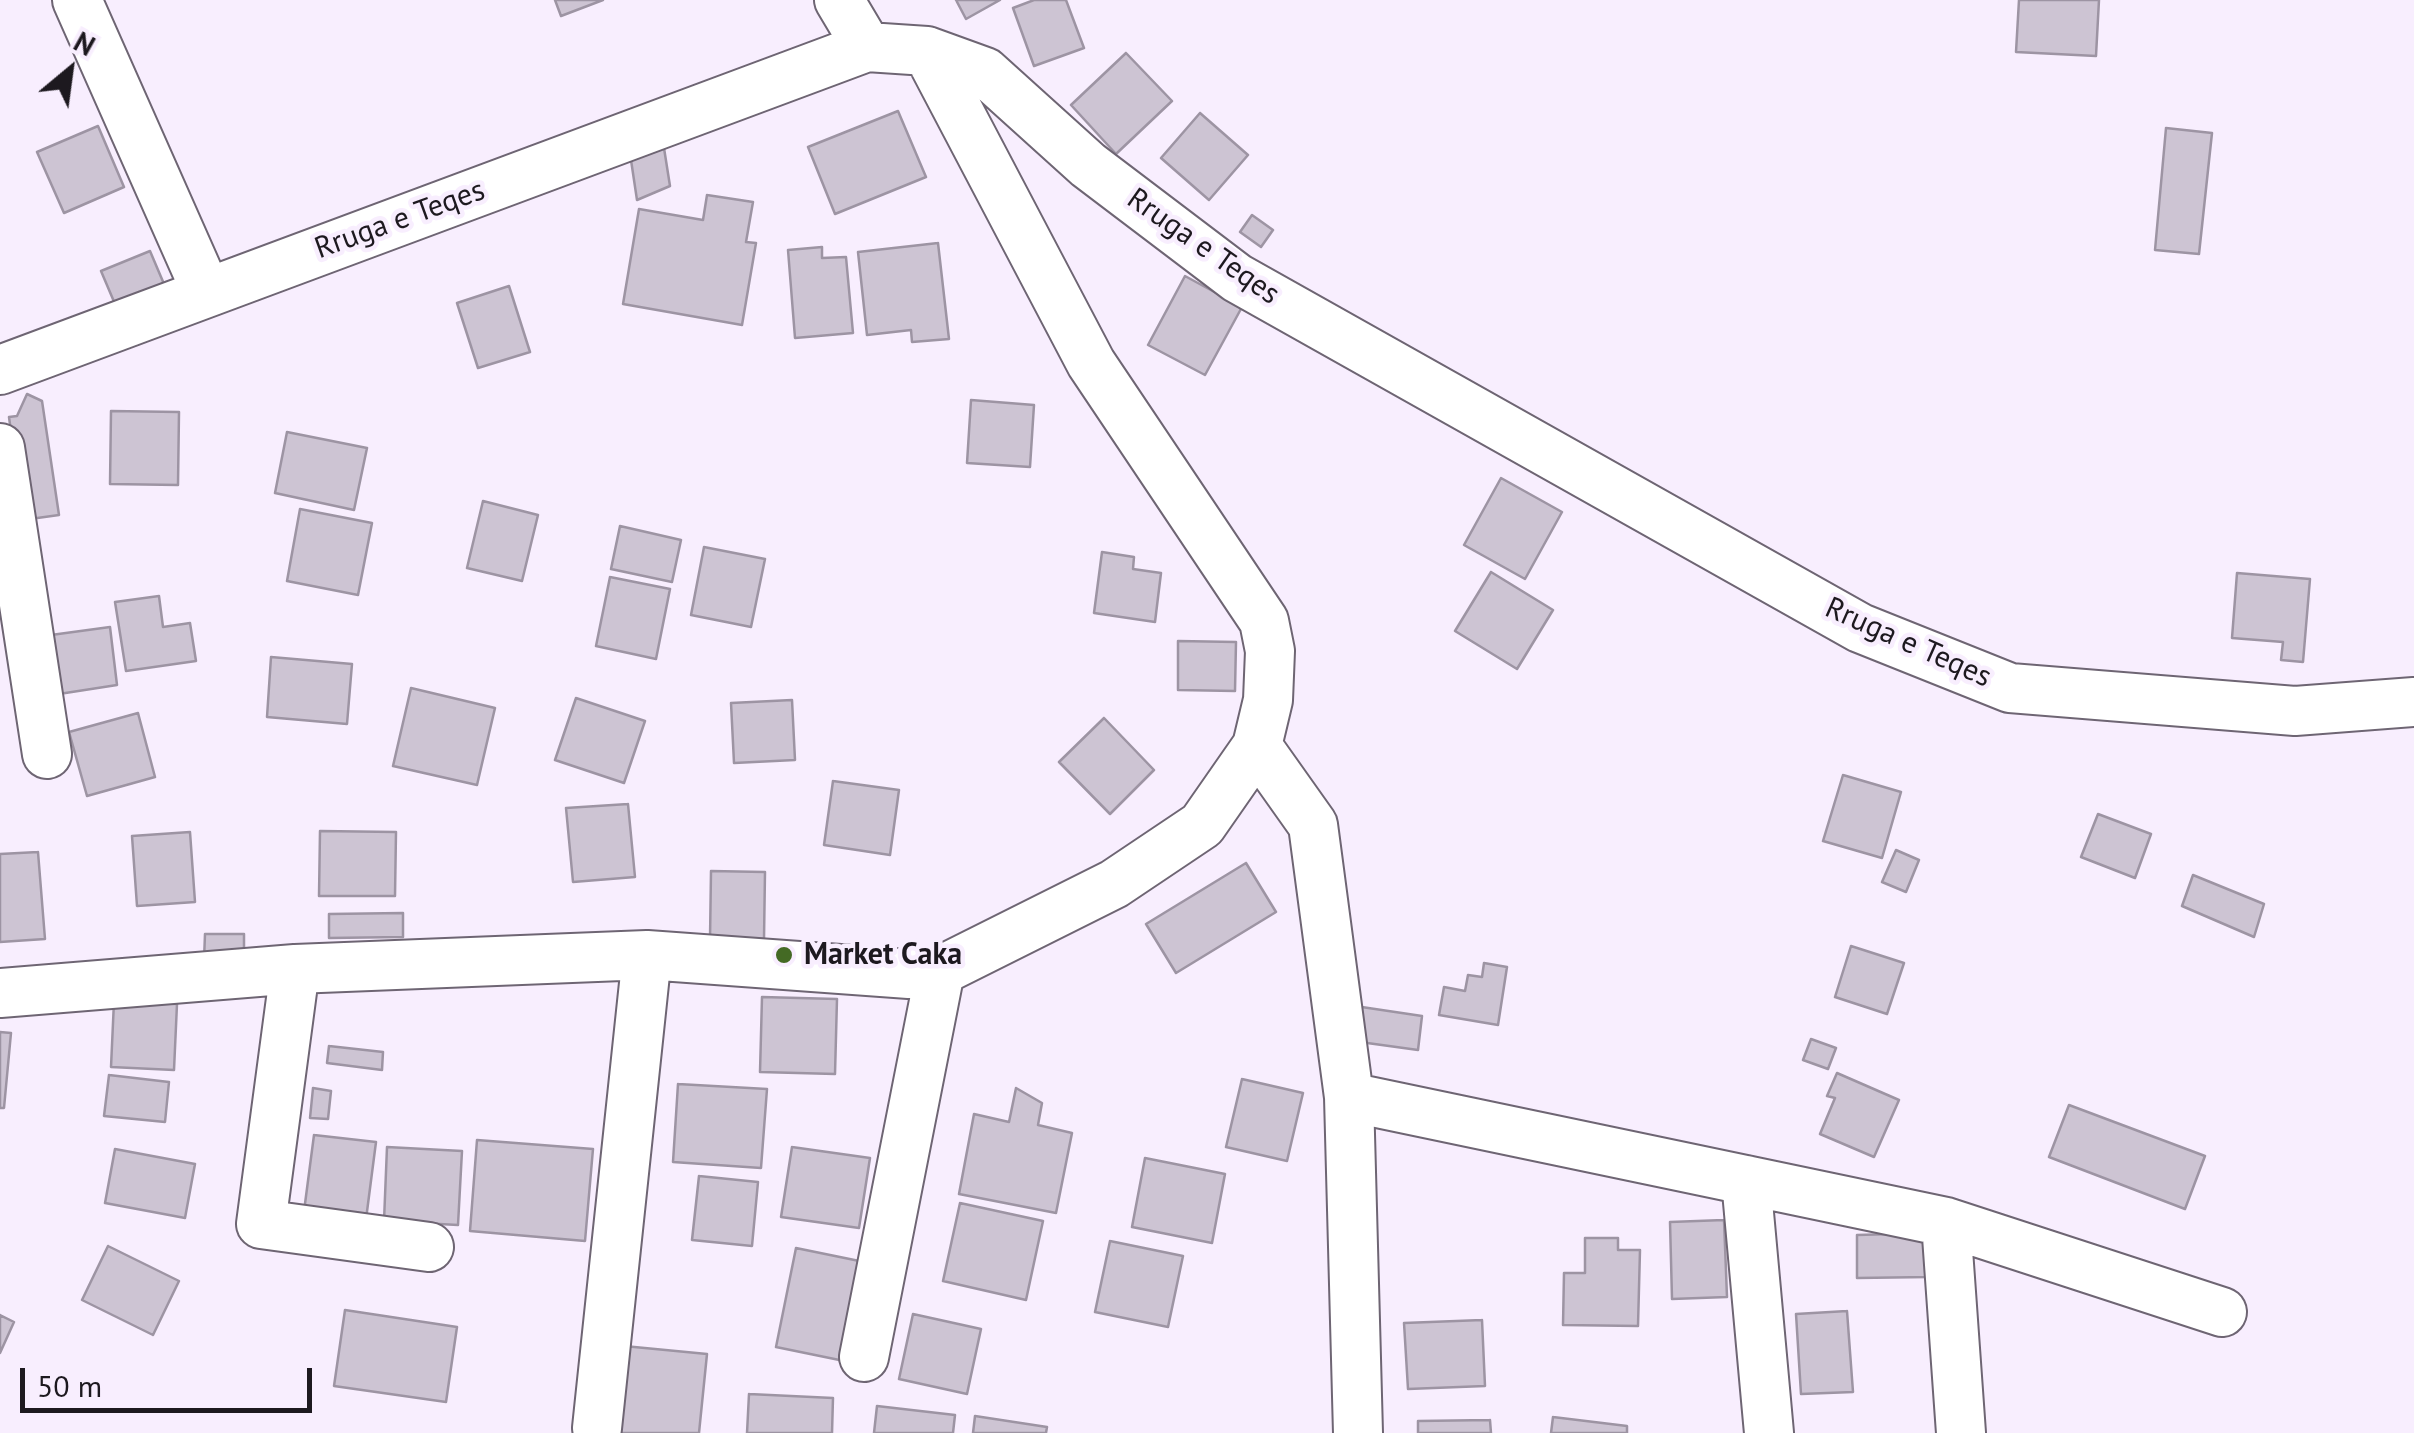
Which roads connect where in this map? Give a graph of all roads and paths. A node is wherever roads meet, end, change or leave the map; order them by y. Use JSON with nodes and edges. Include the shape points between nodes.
{"nodes":[{"id":1,"x":76,"y":0,"type":"edge"},
{"id":2,"x":839,"y":0,"type":"edge"},
{"id":3,"x":867,"y":47,"type":"junction"},
{"id":4,"x":927,"y":51,"type":"junction"},
{"id":5,"x":206,"y":291,"type":"junction"},
{"id":6,"x":0,"y":370,"type":"edge"},
{"id":7,"x":0,"y":448,"type":"edge"},
{"id":8,"x":2414,"y":702,"type":"edge"},
{"id":9,"x":1257,"y":746,"type":"junction"},
{"id":10,"x":47,"y":754,"type":"dead end"},
{"id":11,"x":647,"y":955,"type":"junction"},
{"id":12,"x":295,"y":969,"type":"junction"},
{"id":13,"x":940,"y":970,"type":"junction"},
{"id":14,"x":0,"y":993,"type":"edge"},
{"id":15,"x":1349,"y":1097,"type":"junction"},
{"id":16,"x":1746,"y":1180,"type":"junction"},
{"id":17,"x":1946,"y":1222,"type":"junction"},
{"id":18,"x":430,"y":1247,"type":"dead end"},
{"id":19,"x":2222,"y":1312,"type":"dead end"},
{"id":20,"x":864,"y":1357,"type":"dead end"},
{"id":21,"x":597,"y":1428,"type":"dead end"},
{"id":22,"x":1358,"y":1433,"type":"edge"},
{"id":23,"x":1769,"y":1433,"type":"edge"},
{"id":24,"x":1961,"y":1433,"type":"edge"}],
"edges":[{"from":1,"to":5,"type":"street"},
{"from":2,"to":3,"type":"street"},
{"from":3,"to":4,"type":"street","name":"Rruga e Teqes"},
{"from":3,"to":5,"type":"street","name":"Rruga e Teqes"},
{"from":4,"to":8,"type":"street","name":"Rruga e Teqes","via":[[984,72],[1088,165],[1237,278],[1860,628],[2010,688],[2295,710]]},
{"from":4,"to":9,"type":"street","via":[[1091,362],[1264,621],[1268,700]]},
{"from":5,"to":6,"type":"street","name":"Rruga e Teqes"},
{"from":7,"to":10,"type":"street"},
{"from":9,"to":13,"type":"street","via":[[1202,825],[1114,884]]},
{"from":9,"to":15,"type":"street","via":[[1313,824]]},
{"from":11,"to":12,"type":"street"},
{"from":11,"to":13,"type":"street","via":[[909,974]]},
{"from":11,"to":21,"type":"street"},
{"from":12,"to":14,"type":"street"},
{"from":12,"to":18,"type":"street","via":[[260,1224]]},
{"from":13,"to":20,"type":"street"},
{"from":15,"to":16,"type":"street"},
{"from":15,"to":22,"type":"street"},
{"from":16,"to":17,"type":"street"},
{"from":16,"to":23,"type":"street"},
{"from":17,"to":19,"type":"street"},
{"from":17,"to":24,"type":"street"}]}
